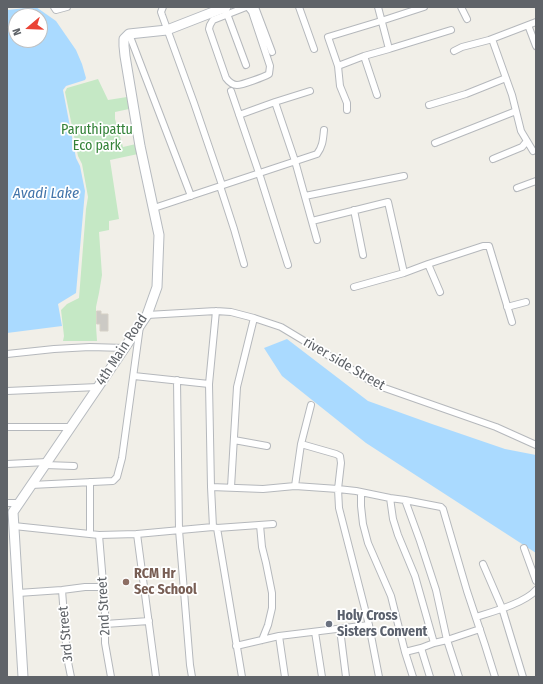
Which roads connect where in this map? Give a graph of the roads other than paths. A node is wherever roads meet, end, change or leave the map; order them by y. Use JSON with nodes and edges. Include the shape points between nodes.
{"nodes":[{"id":1,"x":54,"y":7,"type":"edge"},
{"id":2,"x":67,"y":7,"type":"edge"},
{"id":3,"x":164,"y":7,"type":"edge"},
{"id":4,"x":247,"y":7,"type":"edge"},
{"id":5,"x":257,"y":7,"type":"edge"},
{"id":6,"x":299,"y":7,"type":"edge"},
{"id":7,"x":378,"y":7,"type":"edge"},
{"id":8,"x":424,"y":7,"type":"edge"},
{"id":9,"x":461,"y":7,"type":"edge"},
{"id":10,"x":417,"y":8,"type":"edge"},
{"id":11,"x":226,"y":10,"type":"edge"},
{"id":12,"x":467,"y":19,"type":"dead end"},
{"id":13,"x":381,"y":21,"type":"junction"},
{"id":14,"x":536,"y":22,"type":"edge"},
{"id":15,"x":528,"y":25,"type":"junction"},
{"id":16,"x":168,"y":30,"type":"junction"},
{"id":17,"x":451,"y":30,"type":"dead end"},
{"id":18,"x":129,"y":34,"type":"junction"},
{"id":19,"x":492,"y":39,"type":"junction"},
{"id":20,"x":536,"y":46,"type":"edge"},
{"id":21,"x":314,"y":49,"type":"dead end"},
{"id":22,"x":389,"y":49,"type":"junction"},
{"id":23,"x":454,"y":51,"type":"dead end"},
{"id":24,"x":272,"y":52,"type":"dead end"},
{"id":25,"x":364,"y":56,"type":"junction"},
{"id":26,"x":246,"y":65,"type":"dead end"},
{"id":27,"x":338,"y":66,"type":"junction"},
{"id":28,"x":506,"y":78,"type":"junction"},
{"id":29,"x":231,"y":91,"type":"dead end"},
{"id":30,"x":310,"y":91,"type":"dead end"},
{"id":31,"x":378,"y":95,"type":"dead end"},
{"id":32,"x":275,"y":102,"type":"junction"},
{"id":33,"x":429,"y":105,"type":"dead end"},
{"id":34,"x":347,"y":110,"type":"dead end"},
{"id":35,"x":516,"y":112,"type":"junction"},
{"id":36,"x":239,"y":115,"type":"junction"},
{"id":37,"x":324,"y":130,"type":"dead end"},
{"id":38,"x":527,"y":141,"type":"junction"},
{"id":39,"x":435,"y":143,"type":"dead end"},
{"id":40,"x":533,"y":151,"type":"dead end"},
{"id":41,"x":493,"y":159,"type":"dead end"},
{"id":42,"x":295,"y":161,"type":"junction"},
{"id":43,"x":259,"y":173,"type":"junction"},
{"id":44,"x":404,"y":176,"type":"dead end"},
{"id":45,"x":536,"y":181,"type":"edge"},
{"id":46,"x":221,"y":186,"type":"junction"},
{"id":47,"x":517,"y":188,"type":"dead end"},
{"id":48,"x":191,"y":196,"type":"junction"},
{"id":49,"x":305,"y":196,"type":"junction"},
{"id":50,"x":154,"y":208,"type":"junction"},
{"id":51,"x":354,"y":210,"type":"junction"},
{"id":52,"x":312,"y":221,"type":"junction"},
{"id":53,"x":317,"y":240,"type":"dead end"},
{"id":54,"x":363,"y":255,"type":"dead end"},
{"id":55,"x":244,"y":264,"type":"dead end"},
{"id":56,"x":428,"y":264,"type":"junction"},
{"id":57,"x":288,"y":265,"type":"dead end"},
{"id":58,"x":404,"y":273,"type":"junction"},
{"id":59,"x":354,"y":287,"type":"dead end"},
{"id":60,"x":440,"y":292,"type":"dead end"},
{"id":61,"x":526,"y":302,"type":"dead end"},
{"id":62,"x":507,"y":307,"type":"junction"},
{"id":63,"x":216,"y":311,"type":"junction"},
{"id":64,"x":147,"y":315,"type":"junction"},
{"id":65,"x":254,"y":318,"type":"junction"},
{"id":66,"x":512,"y":322,"type":"dead end"},
{"id":67,"x":141,"y":324,"type":"junction"},
{"id":68,"x":125,"y":348,"type":"junction"},
{"id":69,"x":7,"y":354,"type":"edge"},
{"id":70,"x":134,"y":376,"type":"junction"},
{"id":71,"x":178,"y":380,"type":"junction"},
{"id":72,"x":209,"y":384,"type":"junction"},
{"id":73,"x":98,"y":387,"type":"junction"},
{"id":74,"x":7,"y":391,"type":"edge"},
{"id":75,"x":311,"y":405,"type":"dead end"},
{"id":76,"x":7,"y":427,"type":"edge"},
{"id":77,"x":71,"y":427,"type":"junction"},
{"id":78,"x":234,"y":440,"type":"junction"},
{"id":79,"x":301,"y":444,"type":"junction"},
{"id":80,"x":536,"y":445,"type":"edge"},
{"id":81,"x":266,"y":446,"type":"dead end"},
{"id":82,"x":7,"y":464,"type":"edge"},
{"id":83,"x":46,"y":464,"type":"junction"},
{"id":84,"x":74,"y":466,"type":"dead end"},
{"id":85,"x":90,"y":482,"type":"junction"},
{"id":86,"x":31,"y":485,"type":"junction"},
{"id":87,"x":295,"y":486,"type":"junction"},
{"id":88,"x":211,"y":487,"type":"junction"},
{"id":89,"x":232,"y":487,"type":"junction"},
{"id":90,"x":338,"y":489,"type":"junction"},
{"id":91,"x":361,"y":492,"type":"junction"},
{"id":92,"x":390,"y":498,"type":"junction"},
{"id":93,"x":405,"y":500,"type":"junction"},
{"id":94,"x":7,"y":502,"type":"edge"},
{"id":95,"x":19,"y":503,"type":"junction"},
{"id":96,"x":11,"y":520,"type":"edge"},
{"id":97,"x":273,"y":524,"type":"dead end"},
{"id":98,"x":260,"y":525,"type":"junction"},
{"id":99,"x":215,"y":528,"type":"junction"},
{"id":100,"x":179,"y":530,"type":"junction"},
{"id":101,"x":90,"y":534,"type":"junction"},
{"id":102,"x":137,"y":534,"type":"junction"},
{"id":103,"x":99,"y":535,"type":"junction"},
{"id":104,"x":524,"y":548,"type":"dead end"},
{"id":105,"x":483,"y":564,"type":"dead end"},
{"id":106,"x":536,"y":581,"type":"edge"},
{"id":107,"x":103,"y":587,"type":"junction"},
{"id":108,"x":62,"y":590,"type":"junction"},
{"id":109,"x":536,"y":590,"type":"edge"},
{"id":110,"x":18,"y":593,"type":"junction"},
{"id":111,"x":502,"y":608,"type":"junction"},
{"id":112,"x":476,"y":618,"type":"junction"},
{"id":113,"x":149,"y":621,"type":"junction"},
{"id":114,"x":105,"y":624,"type":"junction"},
{"id":115,"x":368,"y":625,"type":"junction"},
{"id":116,"x":340,"y":629,"type":"junction"},
{"id":117,"x":480,"y":629,"type":"junction"},
{"id":118,"x":315,"y":632,"type":"junction"},
{"id":119,"x":279,"y":636,"type":"junction"},
{"id":120,"x":262,"y":640,"type":"junction"},
{"id":121,"x":447,"y":640,"type":"junction"},
{"id":122,"x":434,"y":643,"type":"junction"},
{"id":123,"x":236,"y":646,"type":"junction"},
{"id":124,"x":421,"y":648,"type":"junction"},
{"id":125,"x":405,"y":652,"type":"junction"},
{"id":126,"x":23,"y":677,"type":"edge"},
{"id":127,"x":71,"y":677,"type":"edge"},
{"id":128,"x":112,"y":677,"type":"edge"},
{"id":129,"x":156,"y":677,"type":"edge"},
{"id":130,"x":192,"y":677,"type":"edge"},
{"id":131,"x":242,"y":677,"type":"edge"},
{"id":132,"x":285,"y":677,"type":"edge"},
{"id":133,"x":322,"y":677,"type":"edge"},
{"id":134,"x":346,"y":677,"type":"edge"},
{"id":135,"x":379,"y":677,"type":"edge"},
{"id":136,"x":413,"y":677,"type":"edge"},
{"id":137,"x":430,"y":677,"type":"edge"},
{"id":138,"x":459,"y":677,"type":"edge"},
{"id":139,"x":495,"y":677,"type":"edge"},
{"id":140,"x":523,"y":677,"type":"edge"}],
"edges":[{"from":1,"to":2,"type":"street","via":[[56,10]]},
{"from":3,"to":16,"type":"street","via":[[161,12]]},
{"from":4,"to":11,"type":"street"},
{"from":4,"to":11,"type":"street","via":[[252,12],[270,66],[269,74],[237,85],[231,84],[226,78],[209,29],[213,20]]},
{"from":5,"to":24,"type":"street"},
{"from":6,"to":21,"type":"street"},
{"from":7,"to":13,"type":"street"},
{"from":8,"to":10,"type":"street"},
{"from":9,"to":12,"type":"street"},
{"from":10,"to":13,"type":"street"},
{"from":11,"to":16,"type":"main road"},
{"from":11,"to":26,"type":"street"},
{"from":13,"to":22,"type":"street"},
{"from":13,"to":27,"type":"street","via":[[328,37]]},
{"from":14,"to":15,"type":"street"},
{"from":15,"to":19,"type":"street"},
{"from":15,"to":20,"type":"street"},
{"from":16,"to":18,"type":"main road"},
{"from":16,"to":46,"type":"street"},
{"from":17,"to":22,"type":"street"},
{"from":18,"to":48,"type":"street"},
{"from":18,"to":50,"type":"main road","name":"4th Main Road","via":[[124,39],[125,56],[141,153]]},
{"from":19,"to":23,"type":"street"},
{"from":19,"to":28,"type":"street"},
{"from":22,"to":25,"type":"street"},
{"from":25,"to":27,"type":"street"},
{"from":25,"to":31,"type":"street"},
{"from":27,"to":34,"type":"street","via":[[340,86]]},
{"from":28,"to":33,"type":"street"},
{"from":28,"to":35,"type":"street"},
{"from":29,"to":36,"type":"street"},
{"from":30,"to":32,"type":"street"},
{"from":32,"to":36,"type":"street"},
{"from":32,"to":42,"type":"street"},
{"from":35,"to":38,"type":"street","via":[[521,131]]},
{"from":35,"to":39,"type":"street"},
{"from":36,"to":43,"type":"street"},
{"from":37,"to":42,"type":"street","via":[[323,142],[317,154]]},
{"from":38,"to":40,"type":"street"},
{"from":38,"to":41,"type":"street","via":[[522,147]]},
{"from":42,"to":43,"type":"street"},
{"from":42,"to":49,"type":"street"},
{"from":43,"to":46,"type":"street"},
{"from":43,"to":57,"type":"street"},
{"from":44,"to":49,"type":"street"},
{"from":45,"to":47,"type":"street"},
{"from":46,"to":48,"type":"street"},
{"from":46,"to":55,"type":"street"},
{"from":48,"to":50,"type":"street"},
{"from":49,"to":52,"type":"street"},
{"from":50,"to":64,"type":"main road","name":"4th Main Road","via":[[159,235],[157,287]]},
{"from":51,"to":52,"type":"street"},
{"from":51,"to":54,"type":"street"},
{"from":51,"to":58,"type":"street","via":[[388,202]]},
{"from":52,"to":53,"type":"street"},
{"from":56,"to":58,"type":"street"},
{"from":56,"to":60,"type":"street"},
{"from":56,"to":62,"type":"street","via":[[488,246]]},
{"from":58,"to":59,"type":"street"},
{"from":61,"to":62,"type":"street"},
{"from":62,"to":66,"type":"street"},
{"from":63,"to":64,"type":"street","name":"river side Street"},
{"from":63,"to":65,"type":"street","name":"river side Street"},
{"from":63,"to":72,"type":"street"},
{"from":64,"to":67,"type":"main road","name":"4th Main Road"},
{"from":65,"to":78,"type":"street","via":[[237,386]]},
{"from":65,"to":80,"type":"street","name":"river side Street","via":[[281,327],[379,386],[496,427]]},
{"from":67,"to":68,"type":"main road","name":"4th Main Road"},
{"from":67,"to":70,"type":"street"},
{"from":68,"to":69,"type":"street","via":[[90,347]]},
{"from":68,"to":73,"type":"main road","name":"4th Main Road"},
{"from":70,"to":71,"type":"street"},
{"from":70,"to":85,"type":"street","via":[[117,477],[113,481]]},
{"from":71,"to":72,"type":"street"},
{"from":71,"to":100,"type":"street"},
{"from":72,"to":88,"type":"street"},
{"from":73,"to":74,"type":"street"},
{"from":73,"to":77,"type":"main road","name":"4th Main Road"},
{"from":75,"to":79,"type":"street"},
{"from":76,"to":77,"type":"street"},
{"from":77,"to":83,"type":"main road","name":"4th Main Road"},
{"from":78,"to":81,"type":"street"},
{"from":78,"to":89,"type":"street"},
{"from":79,"to":87,"type":"street"},
{"from":79,"to":90,"type":"street","via":[[340,456]]},
{"from":82,"to":83,"type":"street"},
{"from":83,"to":84,"type":"street"},
{"from":83,"to":86,"type":"main road","name":"4th Main Road"},
{"from":85,"to":86,"type":"street"},
{"from":85,"to":101,"type":"street"},
{"from":86,"to":95,"type":"main road","name":"4th Main Road"},
{"from":87,"to":89,"type":"street","via":[[263,489]]},
{"from":87,"to":90,"type":"street"},
{"from":88,"to":89,"type":"street"},
{"from":88,"to":99,"type":"street"},
{"from":90,"to":91,"type":"street"},
{"from":90,"to":115,"type":"street","via":[[338,508]]},
{"from":91,"to":92,"type":"street"},
{"from":91,"to":125,"type":"street","via":[[362,524],[392,596]]},
{"from":92,"to":93,"type":"street"},
{"from":92,"to":122,"type":"street","via":[[393,519],[415,576]]},
{"from":93,"to":112,"type":"street","via":[[442,508]]},
{"from":93,"to":121,"type":"street","via":[[436,590]]},
{"from":94,"to":95,"type":"street"},
{"from":95,"to":96,"type":"main road","name":"4th Main Road"},
{"from":96,"to":101,"type":"street"},
{"from":96,"to":110,"type":"main road","name":"4th Main Road"},
{"from":97,"to":98,"type":"street"},
{"from":98,"to":99,"type":"street"},
{"from":98,"to":120,"type":"street","via":[[272,593],[272,608]]},
{"from":99,"to":100,"type":"street"},
{"from":99,"to":123,"type":"street"},
{"from":100,"to":102,"type":"street"},
{"from":100,"to":130,"type":"street"},
{"from":101,"to":103,"type":"street"},
{"from":102,"to":103,"type":"street"},
{"from":102,"to":113,"type":"street"},
{"from":103,"to":107,"type":"street","name":"2nd Street"},
{"from":104,"to":106,"type":"street"},
{"from":105,"to":111,"type":"street"},
{"from":107,"to":108,"type":"street"},
{"from":107,"to":114,"type":"street","name":"2nd Street"},
{"from":108,"to":110,"type":"street"},
{"from":108,"to":127,"type":"street","name":"3rd Street"},
{"from":109,"to":111,"type":"street"},
{"from":110,"to":126,"type":"main road","name":"4th Main Road"},
{"from":111,"to":112,"type":"street"},
{"from":111,"to":140,"type":"street"},
{"from":112,"to":117,"type":"street"},
{"from":113,"to":114,"type":"street"},
{"from":113,"to":129,"type":"street"},
{"from":114,"to":128,"type":"street","name":"2nd Street","via":[[105,643]]},
{"from":115,"to":116,"type":"street"},
{"from":115,"to":135,"type":"street"},
{"from":116,"to":118,"type":"street"},
{"from":116,"to":134,"type":"street"},
{"from":117,"to":121,"type":"street"},
{"from":117,"to":139,"type":"street"},
{"from":118,"to":119,"type":"street"},
{"from":118,"to":133,"type":"street"},
{"from":119,"to":120,"type":"street"},
{"from":119,"to":132,"type":"street"},
{"from":120,"to":123,"type":"street"},
{"from":121,"to":122,"type":"street"},
{"from":121,"to":138,"type":"street"},
{"from":122,"to":124,"type":"street"},
{"from":123,"to":131,"type":"street"},
{"from":124,"to":125,"type":"street"},
{"from":124,"to":137,"type":"street"},
{"from":125,"to":136,"type":"street"}]}
